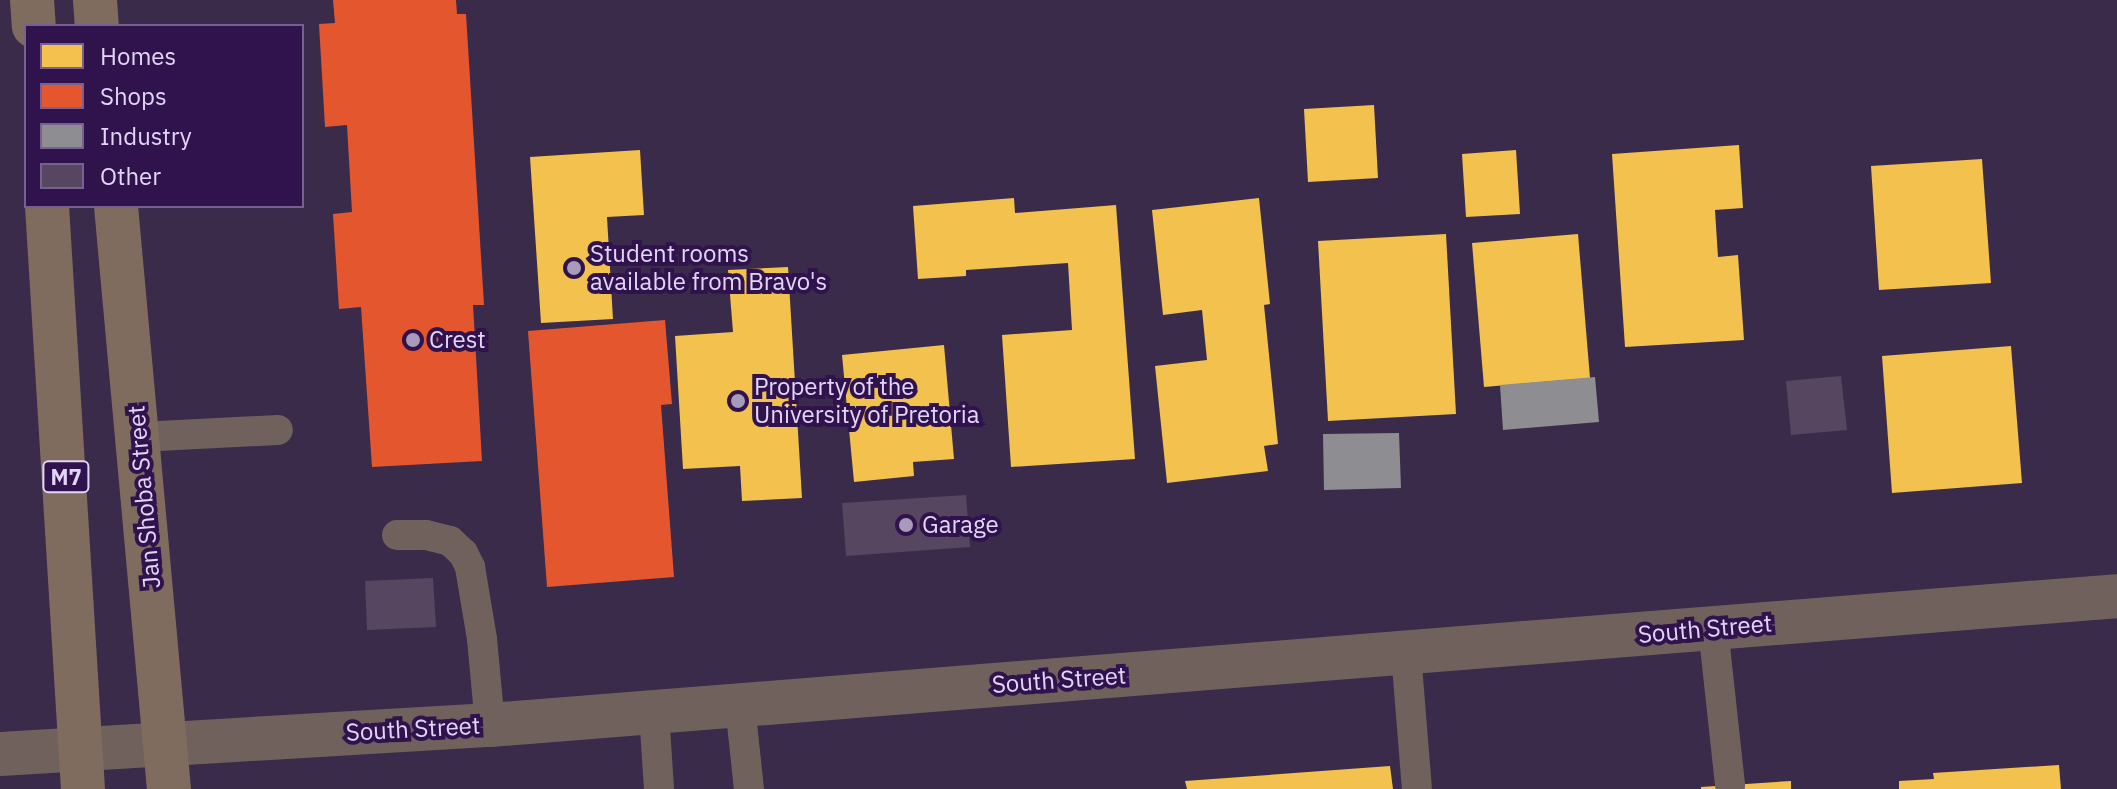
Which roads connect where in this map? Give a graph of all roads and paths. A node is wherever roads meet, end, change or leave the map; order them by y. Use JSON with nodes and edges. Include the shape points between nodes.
{"nodes":[{"id":1,"x":32,"y":0,"type":"edge"},
{"id":2,"x":95,"y":0,"type":"edge"},
{"id":3,"x":34,"y":24,"type":"edge"},
{"id":4,"x":97,"y":24,"type":"edge"},
{"id":5,"x":47,"y":208,"type":"edge"},
{"id":6,"x":116,"y":208,"type":"edge"},
{"id":7,"x":278,"y":430,"type":"dead end"},
{"id":8,"x":139,"y":437,"type":"junction"},
{"id":9,"x":397,"y":535,"type":"dead end"},
{"id":10,"x":2117,"y":596,"type":"edge"},
{"id":11,"x":1713,"y":628,"type":"junction"},
{"id":12,"x":1406,"y":653,"type":"junction"},
{"id":13,"x":740,"y":705,"type":"junction"},
{"id":14,"x":654,"y":713,"type":"junction"},
{"id":15,"x":490,"y":725,"type":"junction"},
{"id":16,"x":166,"y":742,"type":"junction"},
{"id":17,"x":0,"y":754,"type":"edge"},
{"id":18,"x":82,"y":768,"type":"edge"},
{"id":19,"x":1730,"y":785,"type":"dead end"},
{"id":20,"x":169,"y":789,"type":"edge"},
{"id":21,"x":659,"y":789,"type":"edge"},
{"id":22,"x":749,"y":789,"type":"edge"},
{"id":23,"x":1417,"y":789,"type":"edge"}],
"edges":[{"from":1,"to":3,"type":"main road"},
{"from":2,"to":4,"type":"main road"},
{"from":5,"to":18,"type":"main road","number":"M7"},
{"from":6,"to":8,"type":"main road","name":"Jan Shoba Street"},
{"from":7,"to":8,"type":"lane"},
{"from":8,"to":16,"type":"main road","name":"Jan Shoba Street"},
{"from":9,"to":15,"type":"lane","via":[[450,541],[470,567]]},
{"from":10,"to":11,"type":"street","name":"South Street"},
{"from":11,"to":12,"type":"street","name":"South Street"},
{"from":11,"to":19,"type":"lane"},
{"from":12,"to":13,"type":"street","name":"South Street"},
{"from":12,"to":23,"type":"lane"},
{"from":13,"to":14,"type":"street","name":"South Street"},
{"from":13,"to":22,"type":"lane"},
{"from":14,"to":15,"type":"street","name":"South Street"},
{"from":14,"to":21,"type":"lane"},
{"from":15,"to":16,"type":"street","name":"South Street"},
{"from":16,"to":18,"type":"street","name":"South Street"},
{"from":16,"to":20,"type":"main road","name":"Jan Shoba Street"},
{"from":17,"to":18,"type":"street","name":"South Street"}]}
